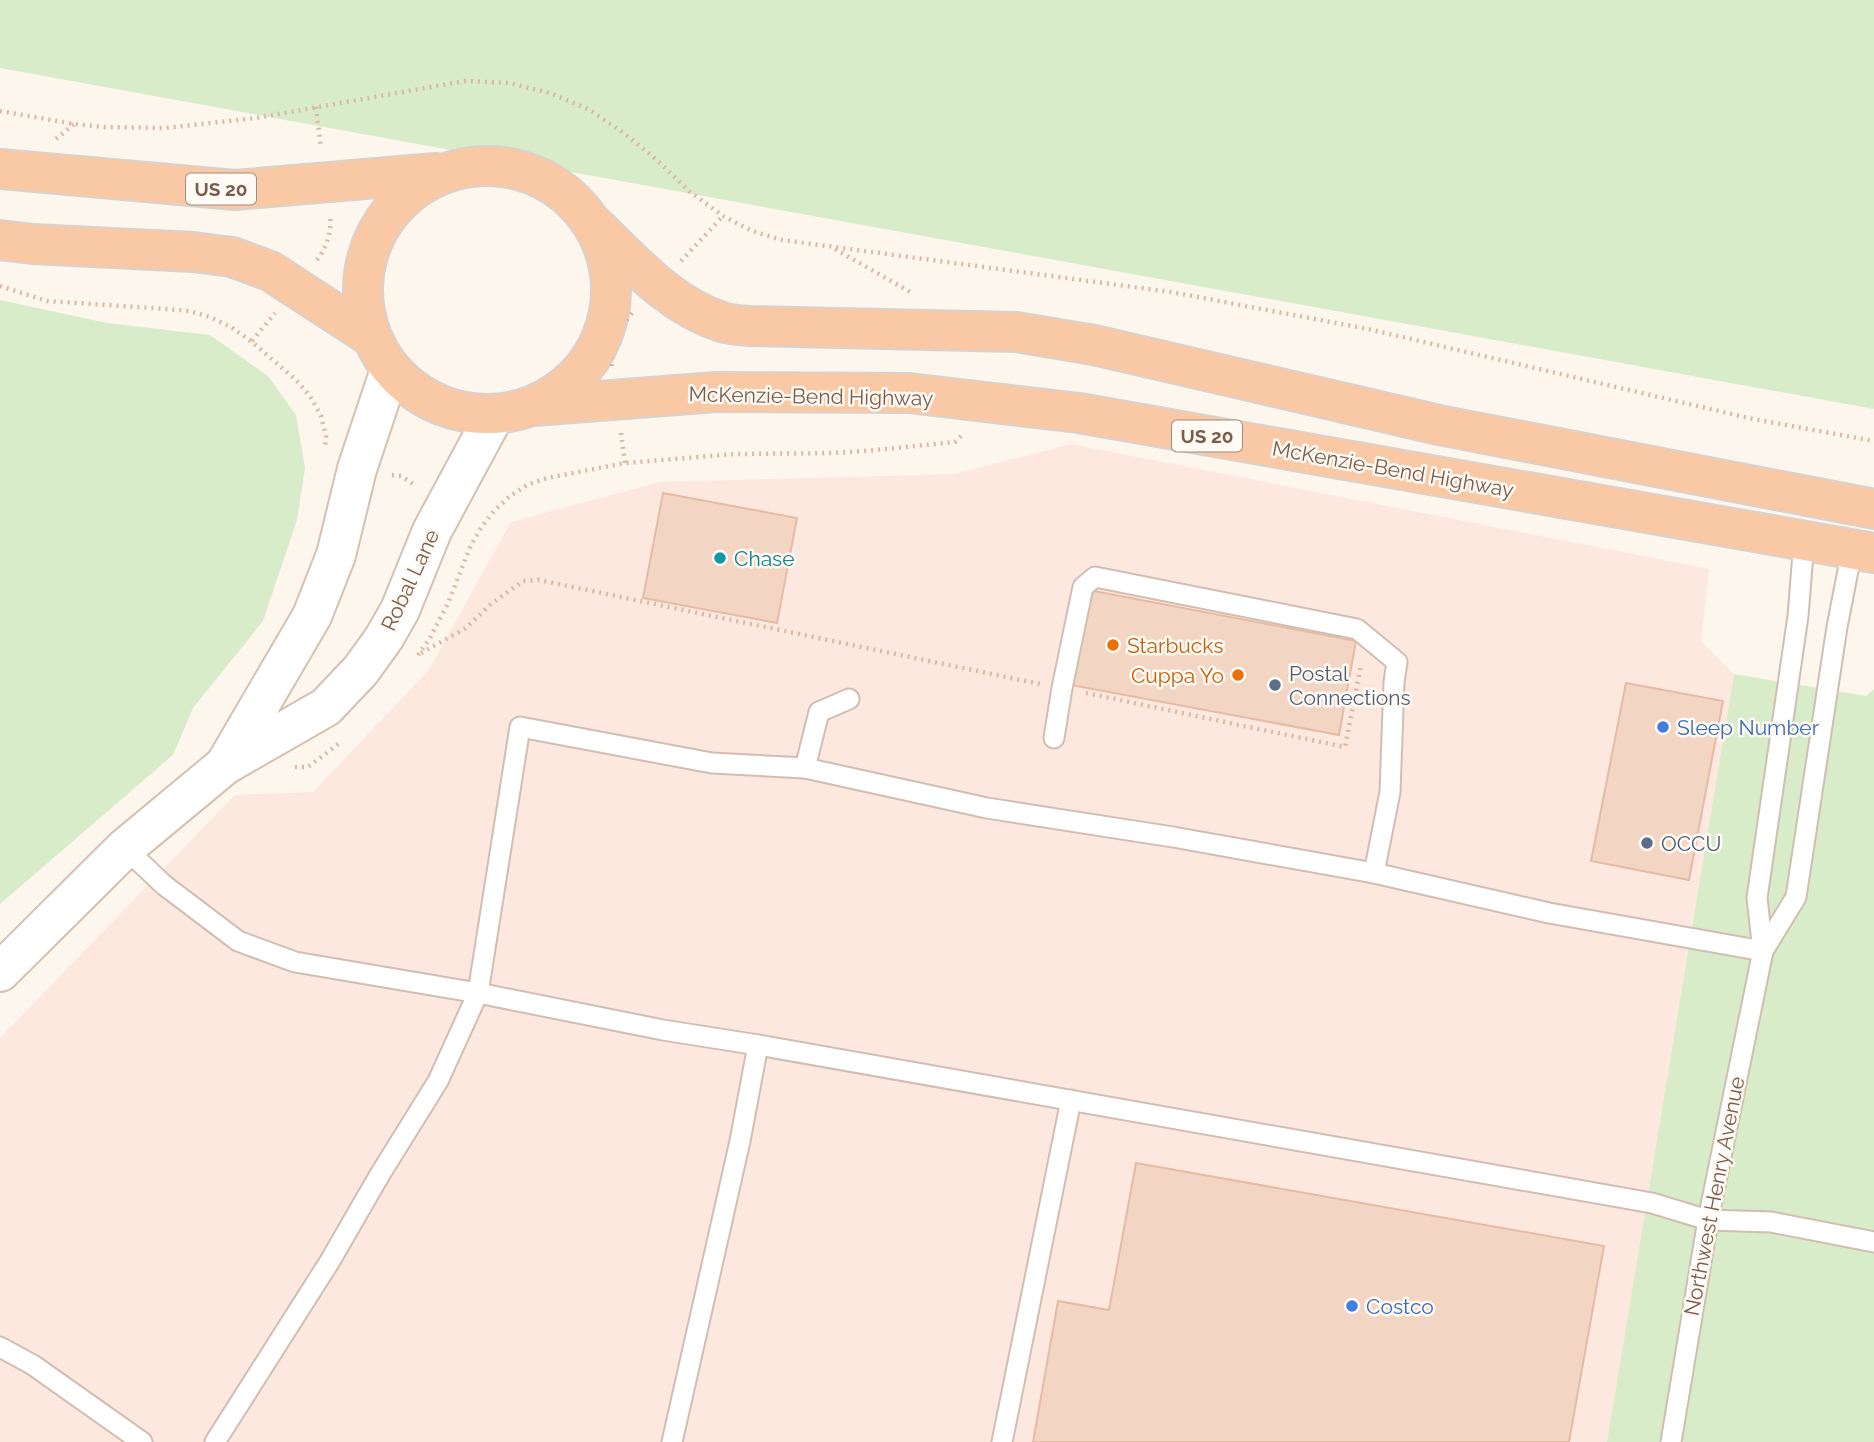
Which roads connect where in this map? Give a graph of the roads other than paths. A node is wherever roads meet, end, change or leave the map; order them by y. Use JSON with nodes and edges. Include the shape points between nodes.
{"nodes":[{"id":1,"x":0,"y":169,"type":"edge"},
{"id":2,"x":442,"y":173,"type":"junction"},
{"id":3,"x":593,"y":224,"type":"junction"},
{"id":4,"x":0,"y":240,"type":"edge"},
{"id":5,"x":370,"y":336,"type":"junction"},
{"id":6,"x":390,"y":370,"type":"junction"},
{"id":7,"x":533,"y":406,"type":"junction"},
{"id":8,"x":495,"y":414,"type":"junction"},
{"id":9,"x":1874,"y":509,"type":"edge"},
{"id":10,"x":1804,"y":541,"type":"junction"},
{"id":11,"x":1863,"y":551,"type":"edge"},
{"id":12,"x":849,"y":699,"type":"dead end"},
{"id":13,"x":1054,"y":738,"type":"dead end"},
{"id":14,"x":225,"y":765,"type":"junction"},
{"id":15,"x":805,"y":768,"type":"junction"},
{"id":16,"x":125,"y":848,"type":"junction"},
{"id":17,"x":1374,"y":873,"type":"junction"},
{"id":18,"x":1763,"y":951,"type":"junction"},
{"id":19,"x":0,"y":972,"type":"edge"},
{"id":20,"x":478,"y":993,"type":"junction"},
{"id":21,"x":758,"y":1045,"type":"junction"},
{"id":22,"x":1071,"y":1100,"type":"junction"},
{"id":23,"x":1708,"y":1220,"type":"junction"},
{"id":24,"x":1874,"y":1242,"type":"edge"},
{"id":25,"x":0,"y":1348,"type":"edge"},
{"id":26,"x":142,"y":1442,"type":"edge"},
{"id":27,"x":215,"y":1442,"type":"edge"},
{"id":28,"x":672,"y":1442,"type":"edge"},
{"id":29,"x":1002,"y":1442,"type":"edge"},
{"id":30,"x":1671,"y":1442,"type":"edge"}],
"edges":[{"from":1,"to":2,"type":"highway","number":"US 20","via":[[235,190]]},
{"from":2,"to":3,"type":"highway","via":[[484,164],[527,171],[565,192]]},
{"from":2,"to":5,"type":"highway","via":[[407,193],[382,222],[366,258],[362,297]]},
{"from":3,"to":7,"type":"highway","via":[[609,264],[611,308],[597,349],[570,383]]},
{"from":3,"to":9,"type":"highway","via":[[657,286],[681,304],[724,323],[1016,332],[1094,345],[1439,425]]},
{"from":4,"to":5,"type":"highway","via":[[232,257],[270,271]]},
{"from":5,"to":6,"type":"highway"},
{"from":6,"to":8,"type":"highway","via":[[420,395],[456,411]]},
{"from":6,"to":14,"type":"main road","name":"Robal Lane","via":[[356,469],[336,555],[313,616]]},
{"from":7,"to":8,"type":"highway"},
{"from":7,"to":10,"type":"highway","name":"McKenzie-Bend Highway","number":"US 20","via":[[716,392],[909,393],[1079,413]]},
{"from":8,"to":14,"type":"main road","name":"Robal Lane","via":[[432,531],[400,610],[361,670],[326,707]]},
{"from":10,"to":11,"type":"highway","name":"McKenzie-Bend Highway","number":"US 20"},
{"from":10,"to":18,"type":"lane","via":[[1798,616],[1757,898]]},
{"from":11,"to":18,"type":"lane","via":[[1837,627],[1796,897]]},
{"from":12,"to":15,"type":"lane","via":[[819,712]]},
{"from":13,"to":17,"type":"lane","via":[[1083,587],[1095,577],[1357,629],[1397,662],[1390,792]]},
{"from":14,"to":16,"type":"main road","name":"Robal Lane"},
{"from":15,"to":17,"type":"lane","via":[[987,808]]},
{"from":15,"to":20,"type":"lane","via":[[712,763],[520,727]]},
{"from":16,"to":19,"type":"main road","name":"Robal Lane"},
{"from":16,"to":20,"type":"lane","via":[[164,885],[238,941],[295,961]]},
{"from":17,"to":18,"type":"lane","via":[[1549,913]]},
{"from":18,"to":23,"type":"lane","name":"Northwest Henry Avenue"},
{"from":20,"to":21,"type":"lane"},
{"from":20,"to":27,"type":"lane","via":[[438,1081]]},
{"from":21,"to":22,"type":"lane"},
{"from":21,"to":28,"type":"lane"},
{"from":22,"to":23,"type":"lane","via":[[1652,1203]]},
{"from":22,"to":29,"type":"lane"},
{"from":23,"to":24,"type":"lane","via":[[1771,1222]]},
{"from":23,"to":30,"type":"lane","name":"Northwest Henry Avenue"},
{"from":25,"to":26,"type":"lane","via":[[33,1365]]}]}
